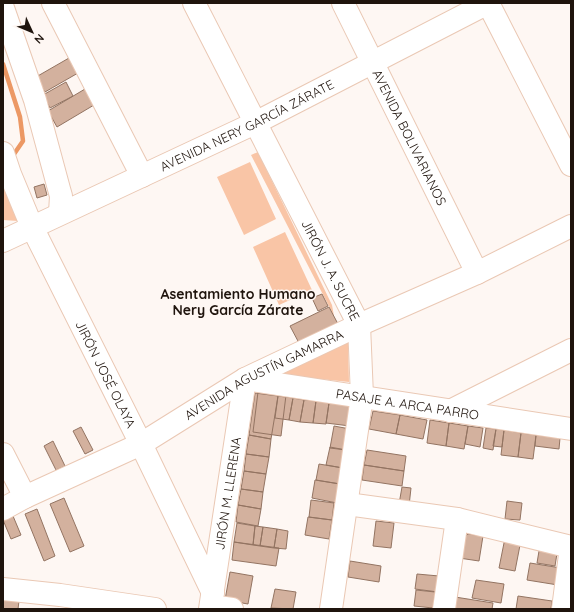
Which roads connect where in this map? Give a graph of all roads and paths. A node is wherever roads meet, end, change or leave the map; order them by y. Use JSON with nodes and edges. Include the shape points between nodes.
{"nodes":[{"id":1,"x":53,"y":3,"type":"edge"},
{"id":2,"x":194,"y":3,"type":"edge"},
{"id":3,"x":343,"y":3,"type":"edge"},
{"id":4,"x":488,"y":3,"type":"edge"},
{"id":5,"x":3,"y":8,"type":"edge"},
{"id":6,"x":373,"y":62,"type":"junction"},
{"id":7,"x":255,"y":123,"type":"junction"},
{"id":8,"x":3,"y":154,"type":"edge"},
{"id":9,"x":571,"y":166,"type":"edge"},
{"id":10,"x":142,"y":176,"type":"junction"},
{"id":11,"x":60,"y":214,"type":"junction"},
{"id":12,"x":571,"y":226,"type":"edge"},
{"id":13,"x":32,"y":227,"type":"junction"},
{"id":14,"x":3,"y":241,"type":"edge"},
{"id":15,"x":477,"y":272,"type":"junction"},
{"id":16,"x":359,"y":325,"type":"junction"},
{"id":17,"x":571,"y":350,"type":"edge"},
{"id":18,"x":245,"y":379,"type":"junction"},
{"id":19,"x":362,"y":396,"type":"junction"},
{"id":20,"x":450,"y":411,"type":"junction"},
{"id":21,"x":571,"y":429,"type":"edge"},
{"id":22,"x":140,"y":444,"type":"junction"},
{"id":23,"x":3,"y":454,"type":"edge"},
{"id":24,"x":25,"y":497,"type":"junction"},
{"id":25,"x":347,"y":504,"type":"junction"},
{"id":26,"x":3,"y":509,"type":"edge"},
{"id":27,"x":457,"y":519,"type":"junction"},
{"id":28,"x":571,"y":547,"type":"edge"},
{"id":29,"x":3,"y":589,"type":"edge"},
{"id":30,"x":216,"y":604,"type":"edge"},
{"id":31,"x":155,"y":609,"type":"edge"},
{"id":32,"x":331,"y":609,"type":"edge"},
{"id":33,"x":444,"y":609,"type":"edge"},
{"id":34,"x":563,"y":609,"type":"edge"}],
"edges":[{"from":1,"to":10,"type":"street"},
{"from":2,"to":7,"type":"street","name":"JIRÓN J. A. SUCRE"},
{"from":3,"to":6,"type":"street","name":"AVENIDA BOLIVARIANOS"},
{"from":4,"to":6,"type":"street","name":"AVENIDA NERY GARCÍA ZÁRATE"},
{"from":4,"to":9,"type":"street"},
{"from":5,"to":11,"type":"street","via":[[36,100],[59,189]]},
{"from":6,"to":7,"type":"street","name":"AVENIDA NERY GARCÍA ZÁRATE"},
{"from":6,"to":15,"type":"street","name":"AVENIDA BOLIVARIANOS"},
{"from":7,"to":10,"type":"street","name":"AVENIDA NERY GARCÍA ZÁRATE"},
{"from":7,"to":16,"type":"street","name":"JIRÓN J. A. SUCRE"},
{"from":8,"to":13,"type":"street","name":"JIRÓN JOSÉ OLAYA"},
{"from":10,"to":11,"type":"street","name":"AVENIDA NERY GARCÍA ZÁRATE"},
{"from":11,"to":13,"type":"street","name":"AVENIDA NERY GARCÍA ZÁRATE"},
{"from":12,"to":15,"type":"street","name":"AVENIDA AGUSTÍN GAMARRA"},
{"from":13,"to":14,"type":"street","name":"AVENIDA NERY GARCÍA ZÁRATE"},
{"from":13,"to":22,"type":"street","name":"JIRÓN JOSÉ OLAYA"},
{"from":15,"to":16,"type":"street","name":"AVENIDA AGUSTÍN GAMARRA"},
{"from":16,"to":18,"type":"street","name":"AVENIDA AGUSTÍN GAMARRA"},
{"from":16,"to":19,"type":"street","name":"JIRÓN J. A. SUCRE"},
{"from":17,"to":20,"type":"street"},
{"from":18,"to":19,"type":"street","name":"PASAJE A. ARCA PARRO"},
{"from":18,"to":22,"type":"street","name":"AVENIDA AGUSTÍN GAMARRA"},
{"from":18,"to":30,"type":"street","name":"JIRÓN M. LLERENA"},
{"from":19,"to":20,"type":"street","name":"PASAJE A. ARCA PARRO"},
{"from":19,"to":25,"type":"street","name":"JIRÓN J. A. SUCRE"},
{"from":20,"to":21,"type":"street","name":"PASAJE A. ARCA PARRO"},
{"from":22,"to":24,"type":"street","name":"AVENIDA AGUSTÍN GAMARRA"},
{"from":22,"to":30,"type":"street","name":"JIRÓN JOSÉ OLAYA"},
{"from":23,"to":24,"type":"street"},
{"from":24,"to":26,"type":"street","name":"AVENIDA AGUSTÍN GAMARRA"},
{"from":25,"to":27,"type":"street"},
{"from":25,"to":32,"type":"street","name":"JIRÓN J. A. SUCRE"},
{"from":27,"to":28,"type":"street"},
{"from":27,"to":33,"type":"street"},
{"from":28,"to":34,"type":"street"},
{"from":29,"to":31,"type":"street"}]}
